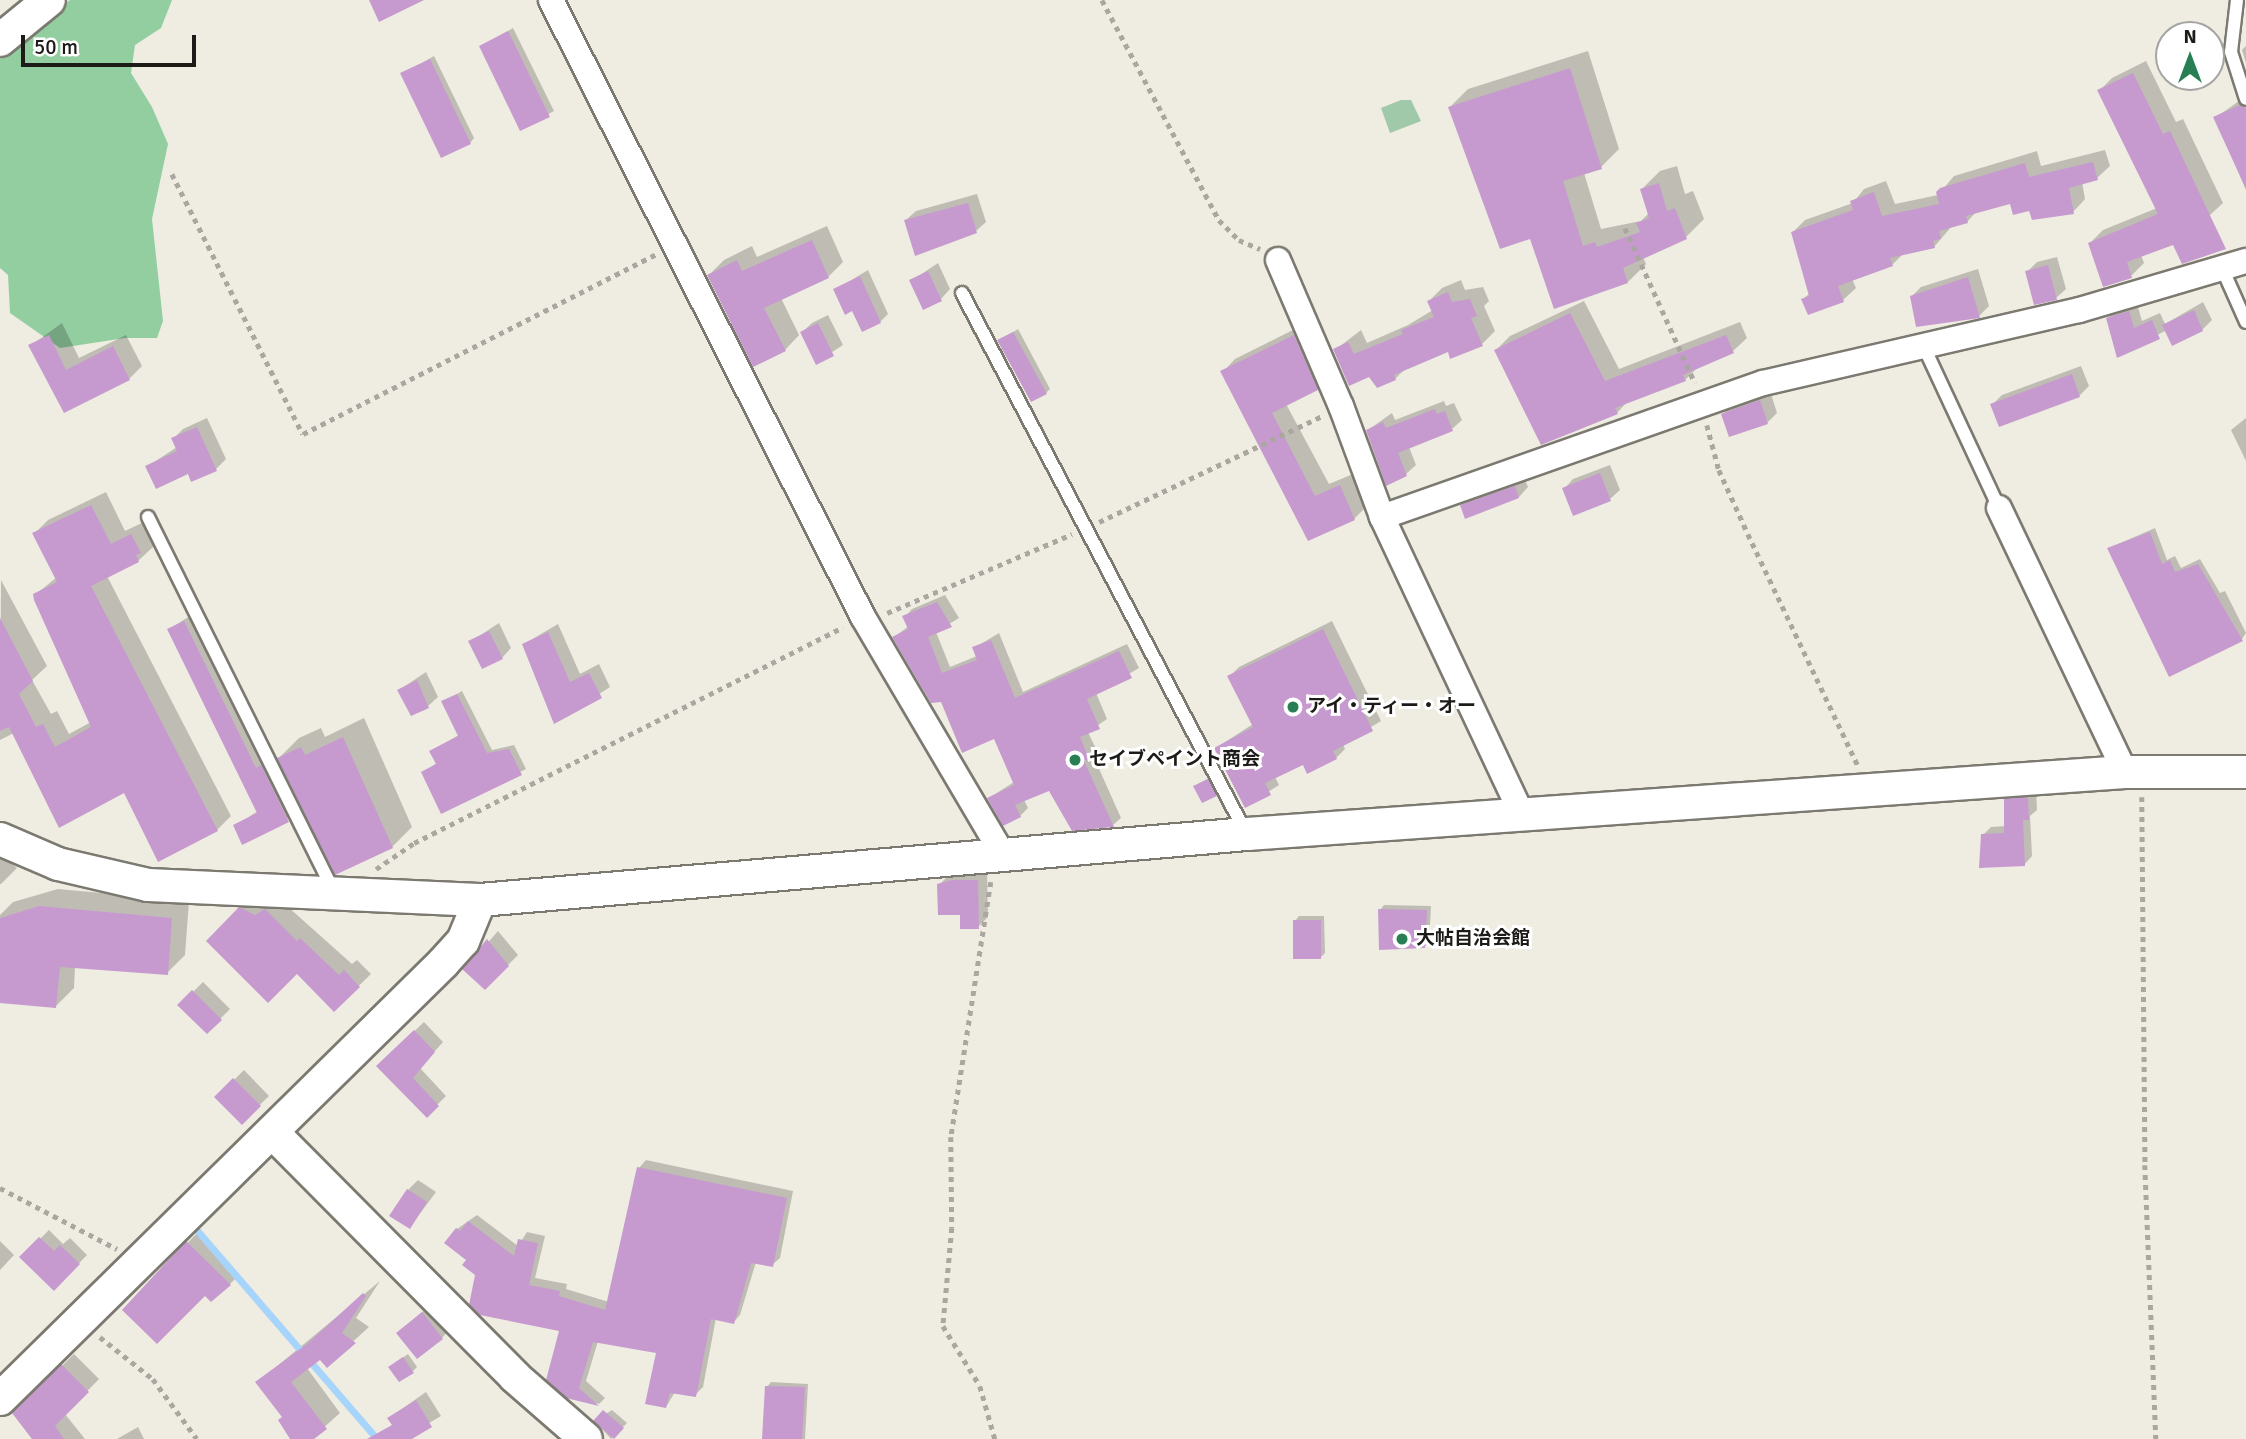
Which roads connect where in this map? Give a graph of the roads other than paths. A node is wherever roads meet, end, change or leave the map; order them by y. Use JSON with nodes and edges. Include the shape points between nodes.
{"nodes":[{"id":1,"x":49,"y":0,"type":"edge"},
{"id":2,"x":551,"y":0,"type":"edge"},
{"id":3,"x":2237,"y":0,"type":"edge"},
{"id":4,"x":0,"y":40,"type":"edge"},
{"id":5,"x":2246,"y":99,"type":"edge"},
{"id":6,"x":1278,"y":260,"type":"road end"},
{"id":7,"x":2246,"y":261,"type":"edge"},
{"id":8,"x":2222,"y":268,"type":"junction"},
{"id":9,"x":962,"y":293,"type":"dead end"},
{"id":10,"x":2246,"y":322,"type":"edge"},
{"id":11,"x":1923,"y":345,"type":"junction"},
{"id":12,"x":1999,"y":508,"type":"joint"},
{"id":13,"x":148,"y":517,"type":"dead end"},
{"id":14,"x":1382,"y":517,"type":"junction"},
{"id":15,"x":2134,"y":772,"type":"junction"},
{"id":16,"x":2246,"y":772,"type":"edge"},
{"id":17,"x":1522,"y":816,"type":"junction"},
{"id":18,"x":1247,"y":834,"type":"junction"},
{"id":19,"x":0,"y":839,"type":"edge"},
{"id":20,"x":1000,"y":857,"type":"junction"},
{"id":21,"x":335,"y":895,"type":"junction"},
{"id":22,"x":480,"y":900,"type":"junction"},
{"id":23,"x":273,"y":1133,"type":"junction"},
{"id":24,"x":0,"y":1399,"type":"edge"},
{"id":25,"x":586,"y":1439,"type":"edge"}],
"edges":[{"from":1,"to":4,"type":"street"},
{"from":2,"to":20,"type":"street","via":[[864,619]]},
{"from":3,"to":5,"type":"lane","via":[[2231,52]]},
{"from":6,"to":14,"type":"street","via":[[1342,406]]},
{"from":7,"to":8,"type":"street"},
{"from":8,"to":10,"type":"lane"},
{"from":8,"to":11,"type":"street","via":[[2079,310]]},
{"from":9,"to":18,"type":"lane"},
{"from":11,"to":12,"type":"lane"},
{"from":11,"to":14,"type":"street","via":[[1701,402]]},
{"from":12,"to":15,"type":"street"},
{"from":13,"to":21,"type":"lane"},
{"from":14,"to":17,"type":"street"},
{"from":15,"to":16,"type":"street"},
{"from":15,"to":17,"type":"street"},
{"from":17,"to":18,"type":"street"},
{"from":18,"to":20,"type":"street"},
{"from":19,"to":21,"type":"street","via":[[58,864],[148,886]]},
{"from":20,"to":22,"type":"street"},
{"from":21,"to":22,"type":"street"},
{"from":22,"to":23,"type":"street","via":[[463,941]]},
{"from":23,"to":24,"type":"street","via":[[138,1259]]},
{"from":23,"to":25,"type":"street","via":[[515,1377]]}]}
